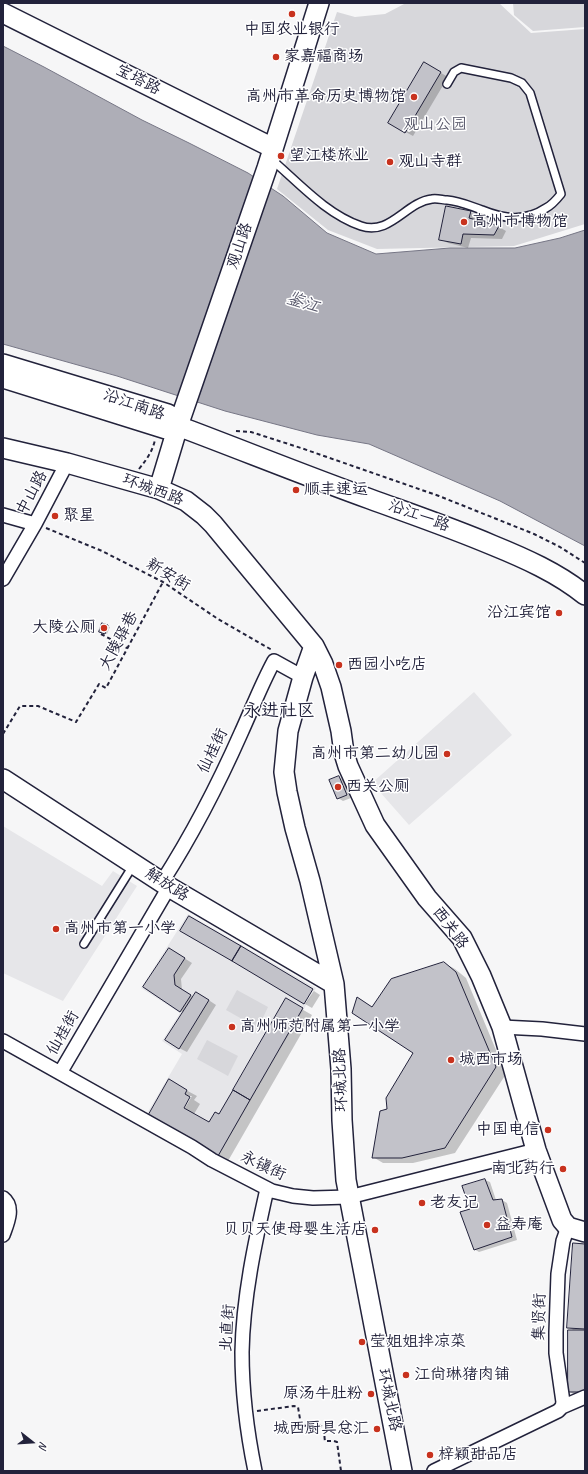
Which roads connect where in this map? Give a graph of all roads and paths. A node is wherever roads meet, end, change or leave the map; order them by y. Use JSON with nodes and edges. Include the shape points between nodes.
{"nodes":[{"id":1,"x":319,"y":3,"type":"edge"},
{"id":2,"x":3,"y":13,"type":"edge"},
{"id":3,"x":447,"y":84,"type":"dead end"},
{"id":4,"x":270,"y":158,"type":"junction"},
{"id":5,"x":3,"y":364,"type":"edge"},
{"id":6,"x":3,"y":378,"type":"edge"},
{"id":7,"x":181,"y":417,"type":"junction"},
{"id":8,"x":234,"y":431,"type":"dead end"},
{"id":9,"x":155,"y":434,"type":"dead end"},
{"id":10,"x":3,"y":448,"type":"edge"},
{"id":11,"x":67,"y":464,"type":"junction"},
{"id":12,"x":130,"y":481,"type":"junction"},
{"id":13,"x":158,"y":489,"type":"junction"},
{"id":14,"x":3,"y":515,"type":"edge"},
{"id":15,"x":35,"y":524,"type":"junction"},
{"id":16,"x":585,"y":563,"type":"edge"},
{"id":17,"x":3,"y":580,"type":"edge"},
{"id":18,"x":163,"y":582,"type":"junction"},
{"id":19,"x":585,"y":595,"type":"edge"},
{"id":20,"x":100,"y":634,"type":"dead end"},
{"id":21,"x":314,"y":646,"type":"junction"},
{"id":22,"x":127,"y":648,"type":"junction"},
{"id":23,"x":274,"y":661,"type":"junction"},
{"id":24,"x":303,"y":677,"type":"junction"},
{"id":25,"x":3,"y":734,"type":"edge"},
{"id":26,"x":3,"y":779,"type":"edge"},
{"id":27,"x":134,"y":864,"type":"junction"},
{"id":28,"x":165,"y":884,"type":"junction"},
{"id":29,"x":84,"y":944,"type":"dead end"},
{"id":30,"x":334,"y":984,"type":"junction"},
{"id":31,"x":502,"y":1027,"type":"junction"},
{"id":32,"x":585,"y":1034,"type":"edge"},
{"id":33,"x":3,"y":1041,"type":"edge"},
{"id":34,"x":60,"y":1073,"type":"junction"},
{"id":35,"x":536,"y":1150,"type":"junction"},
{"id":36,"x":267,"y":1189,"type":"junction"},
{"id":37,"x":349,"y":1197,"type":"junction"},
{"id":38,"x":3,"y":1198,"type":"edge"},
{"id":39,"x":577,"y":1230,"type":"edge"},
{"id":40,"x":3,"y":1235,"type":"edge"},
{"id":41,"x":585,"y":1397,"type":"edge"},
{"id":42,"x":562,"y":1407,"type":"junction"},
{"id":43,"x":246,"y":1412,"type":"junction"},
{"id":44,"x":255,"y":1471,"type":"edge"},
{"id":45,"x":341,"y":1471,"type":"edge"},
{"id":46,"x":402,"y":1471,"type":"edge"},
{"id":47,"x":434,"y":1471,"type":"edge"}],
"edges":[{"from":1,"to":4,"type":"street","name":"观山路"},
{"from":2,"to":4,"type":"street","name":"宝塔路"},
{"from":3,"to":4,"type":"lane","via":[[454,72],[460,68],[512,78],[522,83],[530,93],[562,194],[546,208],[532,215],[514,219],[498,216],[458,201],[432,199],[419,203],[392,222],[373,228],[361,226],[324,206]]},
{"from":4,"to":7,"type":"street","name":"观山路"},
{"from":5,"to":7,"type":"street","name":"沿江南路"},
{"from":6,"to":7,"type":"street","name":"沿江南路","via":[[166,428]]},
{"from":7,"to":13,"type":"street","name":"观山路"},
{"from":7,"to":19,"type":"street","name":"沿江一路","via":[[350,492],[452,528],[526,559]]},
{"from":8,"to":16,"type":"path","via":[[250,432],[301,448],[439,496],[534,534]]},
{"from":9,"to":12,"type":"path","via":[[148,459]]},
{"from":10,"to":11,"type":"street","name":"环城西路"},
{"from":11,"to":12,"type":"street","name":"环城西路"},
{"from":11,"to":15,"type":"street","name":"中山路"},
{"from":12,"to":13,"type":"street","name":"环城西路"},
{"from":13,"to":21,"type":"street","name":"环城西路","via":[[186,501],[204,515]]},
{"from":14,"to":15,"type":"street"},
{"from":15,"to":17,"type":"street","name":"中山路"},
{"from":15,"to":18,"type":"path","name":"新安街","via":[[102,551]]},
{"from":18,"to":22,"type":"path","name":"大陵驿巷"},
{"from":18,"to":23,"type":"path","name":"新安街","via":[[218,619],[276,652]]},
{"from":20,"to":22,"type":"path"},
{"from":21,"to":24,"type":"street","name":"环城北路"},
{"from":21,"to":31,"type":"street","name":"西关路","via":[[331,687],[348,766],[375,825],[427,898],[462,938]]},
{"from":22,"to":25,"type":"path","name":"大陵驿巷","via":[[106,688],[99,684],[76,722],[38,706],[20,706]]},
{"from":23,"to":24,"type":"street"},
{"from":23,"to":28,"type":"street","name":"仙桂街"},
{"from":24,"to":30,"type":"street","name":"环城北路","via":[[288,731],[284,772],[295,828]]},
{"from":26,"to":27,"type":"street","name":"解放路"},
{"from":27,"to":28,"type":"street","name":"解放路"},
{"from":27,"to":29,"type":"lane"},
{"from":28,"to":30,"type":"street","name":"解放路"},
{"from":28,"to":34,"type":"street","name":"仙桂街"},
{"from":30,"to":37,"type":"street","name":"环城北路"},
{"from":31,"to":32,"type":"street"},
{"from":31,"to":35,"type":"street","name":"西关路"},
{"from":33,"to":34,"type":"street","name":"永镇街"},
{"from":34,"to":36,"type":"street","name":"永镇街"},
{"from":35,"to":37,"type":"street","name":"永镇街"},
{"from":35,"to":39,"type":"street","name":"西关路","via":[[562,1220]]},
{"from":36,"to":37,"type":"street","name":"永镇街","via":[[298,1197]]},
{"from":36,"to":43,"type":"street","name":"北直街","via":[[253,1251],[244,1322],[242,1352]]},
{"from":37,"to":46,"type":"street","name":"环城北路"},
{"from":38,"to":40,"type":"street","via":[[8,1204],[9,1213]]},
{"from":39,"to":42,"type":"street","name":"集贤街","via":[[563,1241],[558,1274],[556,1352]]},
{"from":41,"to":42,"type":"street"},
{"from":42,"to":47,"type":"street","via":[[558,1412]]},
{"from":43,"to":44,"type":"street","name":"北直街"},
{"from":43,"to":45,"type":"path","via":[[298,1407],[301,1425],[321,1426],[325,1441],[337,1442]]}]}
